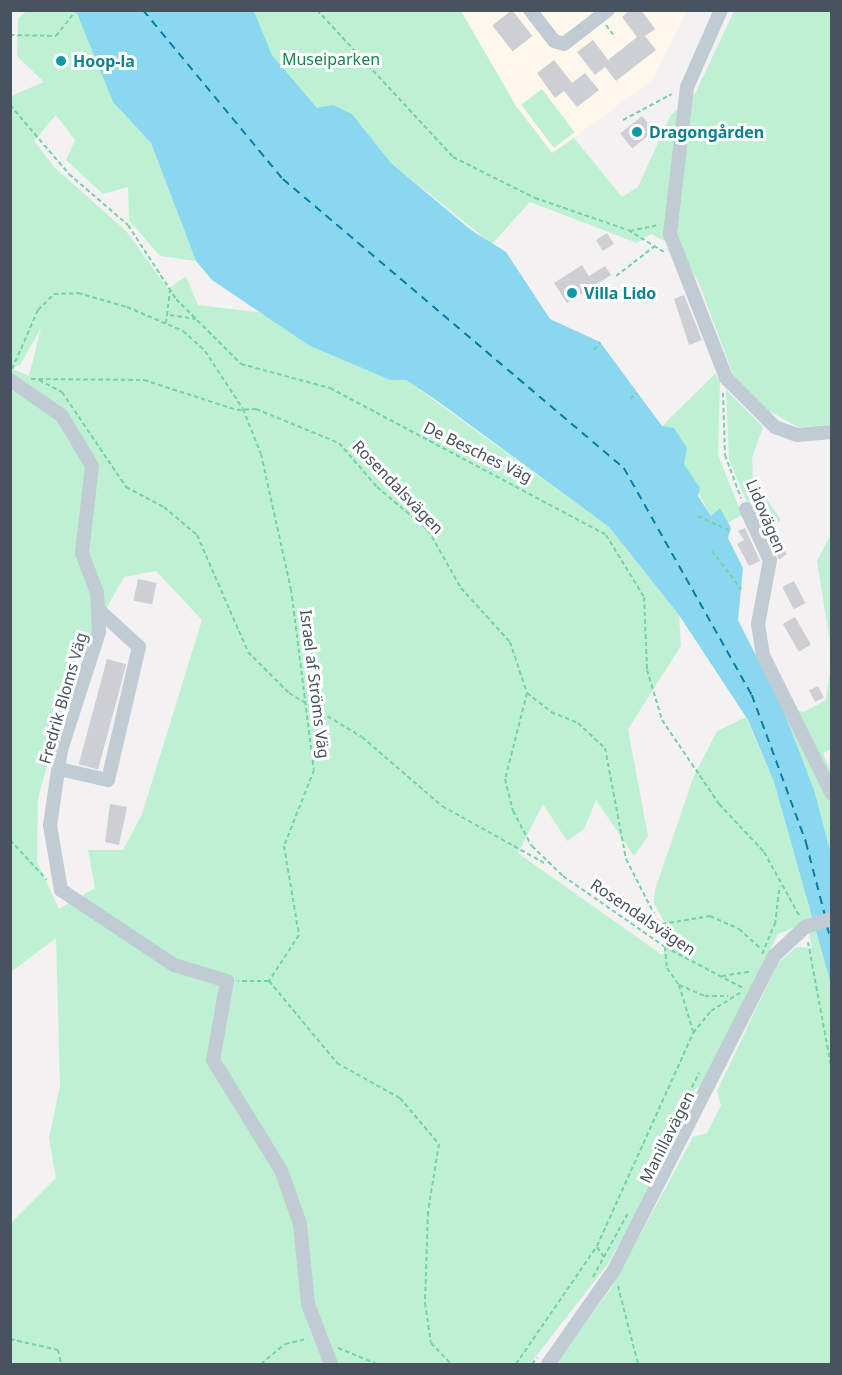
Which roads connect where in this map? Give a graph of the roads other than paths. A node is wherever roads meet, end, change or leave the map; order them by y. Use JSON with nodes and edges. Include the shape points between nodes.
{"nodes":[{"id":1,"x":530,"y":10,"type":"edge"},
{"id":2,"x":608,"y":10,"type":"edge"},
{"id":3,"x":720,"y":11,"type":"edge"},
{"id":4,"x":15,"y":380,"type":"edge"},
{"id":5,"x":831,"y":432,"type":"edge"},
{"id":6,"x":746,"y":509,"type":"road end"},
{"id":7,"x":100,"y":611,"type":"junction"},
{"id":8,"x":59,"y":769,"type":"junction"},
{"id":9,"x":831,"y":794,"type":"edge"},
{"id":10,"x":831,"y":919,"type":"edge"},
{"id":11,"x":544,"y":1360,"type":"edge"},
{"id":12,"x":331,"y":1365,"type":"edge"}],
"edges":[{"from":1,"to":2,"type":"street","via":[[554,41],[564,44]]},
{"from":3,"to":5,"type":"street","via":[[687,87],[670,234],[726,378],[775,427],[797,435]]},
{"from":4,"to":7,"type":"street","name":"Fredrik Bloms Väg","via":[[62,416],[90,460],[82,553]]},
{"from":6,"to":9,"type":"street","name":"Lidovägen","via":[[770,560],[758,624],[764,655]]},
{"from":7,"to":8,"type":"street","name":"Fredrik Bloms Väg","via":[[99,632]]},
{"from":7,"to":8,"type":"street","via":[[139,647],[108,780]]},
{"from":8,"to":12,"type":"street","name":"Fredrik Bloms Väg","via":[[50,825],[61,890],[174,964],[226,981],[213,1060],[281,1170],[300,1224],[308,1304]]},
{"from":10,"to":11,"type":"street","name":"Manillavägen","via":[[807,926],[766,965],[761,985],[614,1270]]}]}
